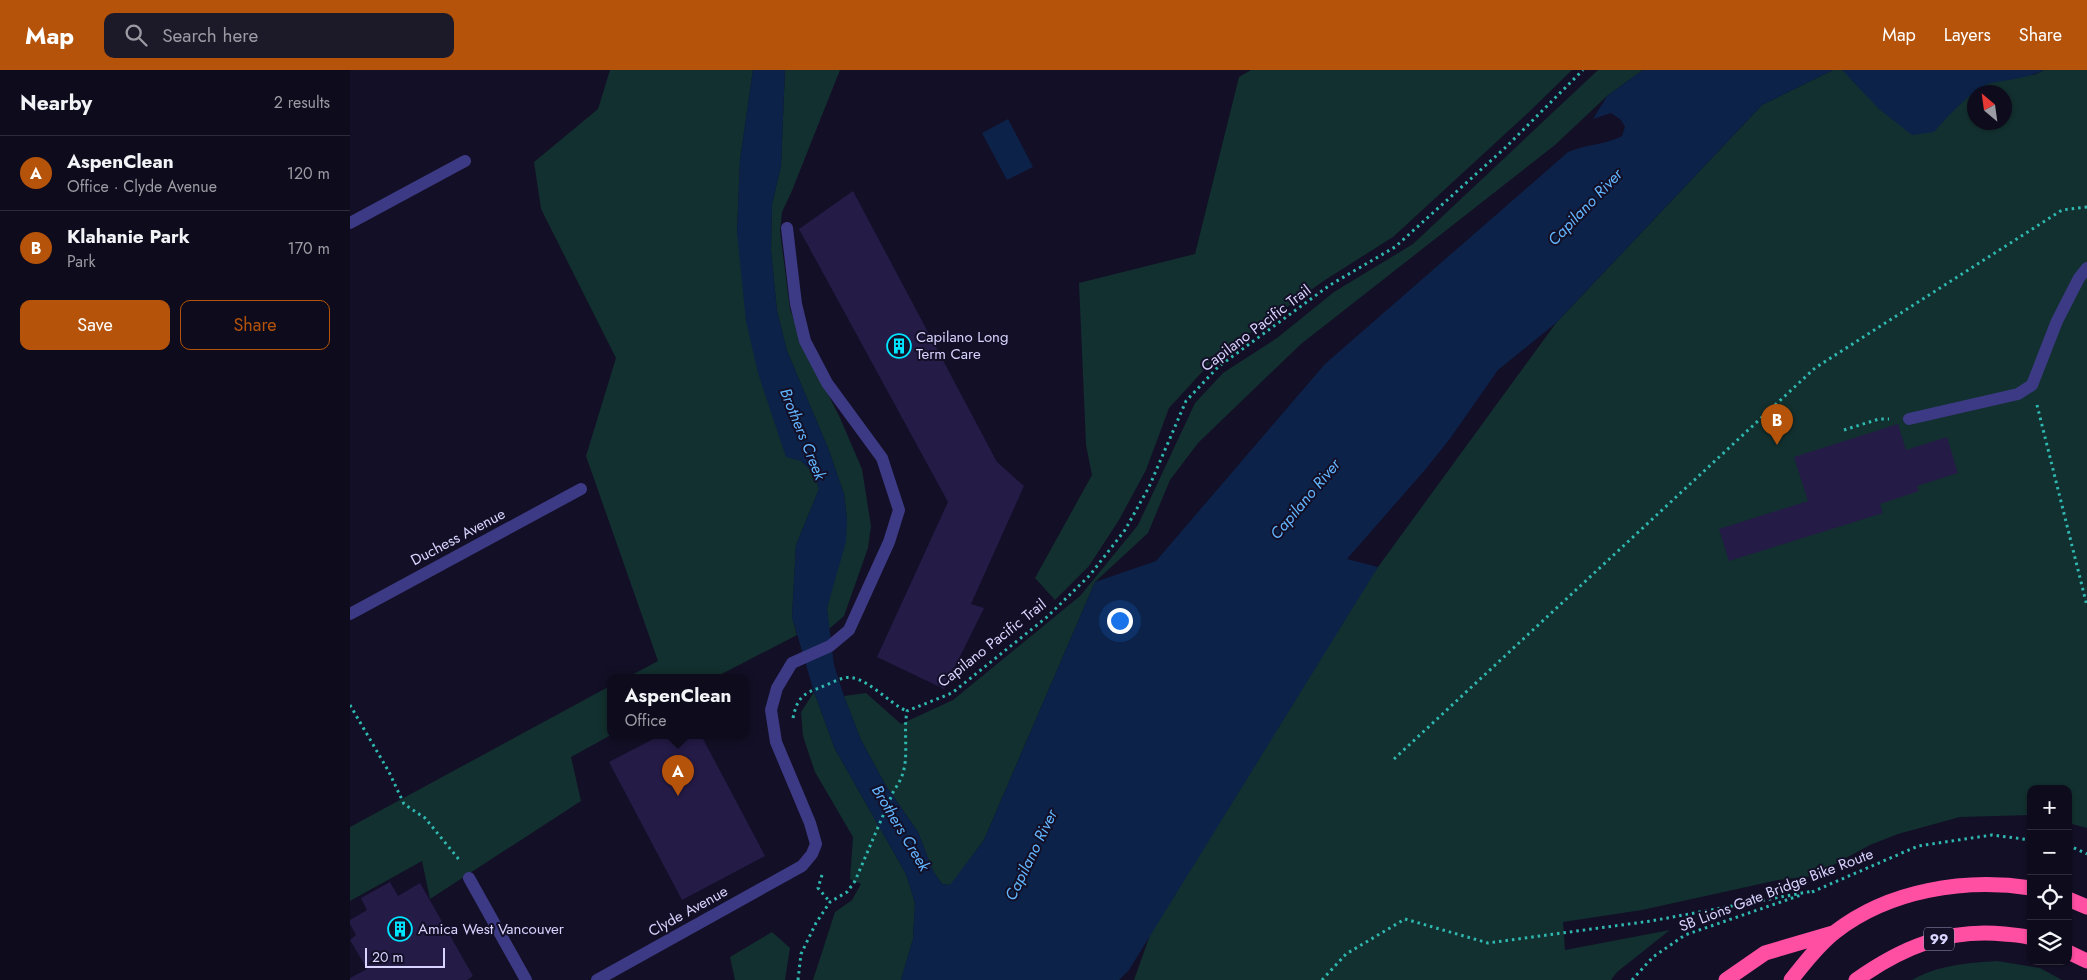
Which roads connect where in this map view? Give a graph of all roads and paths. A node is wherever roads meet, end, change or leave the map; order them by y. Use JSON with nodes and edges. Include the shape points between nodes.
{"nodes":[{"id":1,"x":1583,"y":70,"type":"edge"},
{"id":2,"x":465,"y":161,"type":"dead end"},
{"id":3,"x":2087,"y":207,"type":"edge"},
{"id":4,"x":350,"y":223,"type":"edge"},
{"id":5,"x":787,"y":228,"type":"dead end"},
{"id":6,"x":2087,"y":268,"type":"edge"},
{"id":7,"x":2032,"y":385,"type":"junction"},
{"id":8,"x":1909,"y":419,"type":"joint"},
{"id":9,"x":1844,"y":430,"type":"dead end"},
{"id":10,"x":581,"y":489,"type":"dead end"},
{"id":11,"x":2087,"y":606,"type":"edge"},
{"id":12,"x":350,"y":614,"type":"edge"},
{"id":13,"x":804,"y":694,"type":"dead end"},
{"id":14,"x":350,"y":705,"type":"edge"},
{"id":15,"x":907,"y":712,"type":"junction"},
{"id":16,"x":1394,"y":759,"type":"dead end"},
{"id":17,"x":2027,"y":839,"type":"edge"},
{"id":18,"x":2072,"y":847,"type":"edge"},
{"id":19,"x":2087,"y":854,"type":"edge"},
{"id":20,"x":469,"y":878,"type":"joint"},
{"id":21,"x":2027,"y":888,"type":"edge"},
{"id":22,"x":1813,"y":891,"type":"junction"},
{"id":23,"x":2072,"y":901,"type":"edge"},
{"id":24,"x":2087,"y":907,"type":"edge"},
{"id":25,"x":1834,"y":933,"type":"junction"},
{"id":26,"x":2027,"y":937,"type":"edge"},
{"id":27,"x":2072,"y":954,"type":"edge"},
{"id":28,"x":2087,"y":961,"type":"edge"},
{"id":29,"x":526,"y":980,"type":"edge"},
{"id":30,"x":597,"y":980,"type":"edge"},
{"id":31,"x":798,"y":980,"type":"edge"},
{"id":32,"x":1322,"y":980,"type":"edge"},
{"id":33,"x":1632,"y":980,"type":"edge"},
{"id":34,"x":1726,"y":980,"type":"edge"},
{"id":35,"x":1791,"y":980,"type":"edge"},
{"id":36,"x":1856,"y":980,"type":"edge"}],
"edges":[{"from":1,"to":15,"type":"path","name":"Capilano Pacific Trail","via":[[1506,147],[1395,247],[1330,285],[1218,367],[1186,401],[1144,496],[1125,530],[1090,575],[1047,617],[952,693]]},
{"from":2,"to":4,"type":"street"},
{"from":3,"to":16,"type":"path","via":[[2062,210],[1815,368]]},
{"from":5,"to":30,"type":"street","name":"Clyde Avenue","via":[[796,304],[805,341],[827,383],[882,458],[899,510],[889,542],[848,630],[828,647],[792,663],[777,688],[771,710],[776,742],[816,844],[812,854],[794,871]]},
{"from":6,"to":7,"type":"street","via":[[2078,278],[2057,321]]},
{"from":7,"to":8,"type":"street","via":[[2018,394]]},
{"from":7,"to":11,"type":"path"},
{"from":8,"to":9,"type":"path","via":[[1878,419]]},
{"from":10,"to":12,"type":"street","name":"Duchess Avenue"},
{"from":13,"to":15,"type":"path","via":[[846,677],[860,680]]},
{"from":14,"to":20,"type":"path","via":[[404,804],[425,818],[468,871],[459,877],[462,881]]},
{"from":15,"to":31,"type":"path","via":[[902,780],[894,790],[855,882],[847,892],[830,902],[816,923],[801,954]]},
{"from":17,"to":22,"type":"path","name":"SB Lions Gate Bridge Bike Route","via":[[1992,835],[1918,846]]},
{"from":18,"to":19,"type":"path"},
{"from":20,"to":29,"type":"street"},
{"from":21,"to":25,"type":"highway","via":[[1971,885],[1911,894],[1858,917]]},
{"from":22,"to":32,"type":"path","via":[[1651,921],[1488,943],[1405,919],[1346,954]]},
{"from":22,"to":33,"type":"path","name":"SB Lions Gate Bridge Bike Route","via":[[1685,936],[1653,957]]},
{"from":23,"to":24,"type":"highway"},
{"from":25,"to":34,"type":"highway","via":[[1765,953]]},
{"from":25,"to":35,"type":"highway"},
{"from":26,"to":36,"type":"highway","number":"99","via":[[1989,932],[1953,935],[1882,961]]},
{"from":27,"to":28,"type":"highway"}]}
